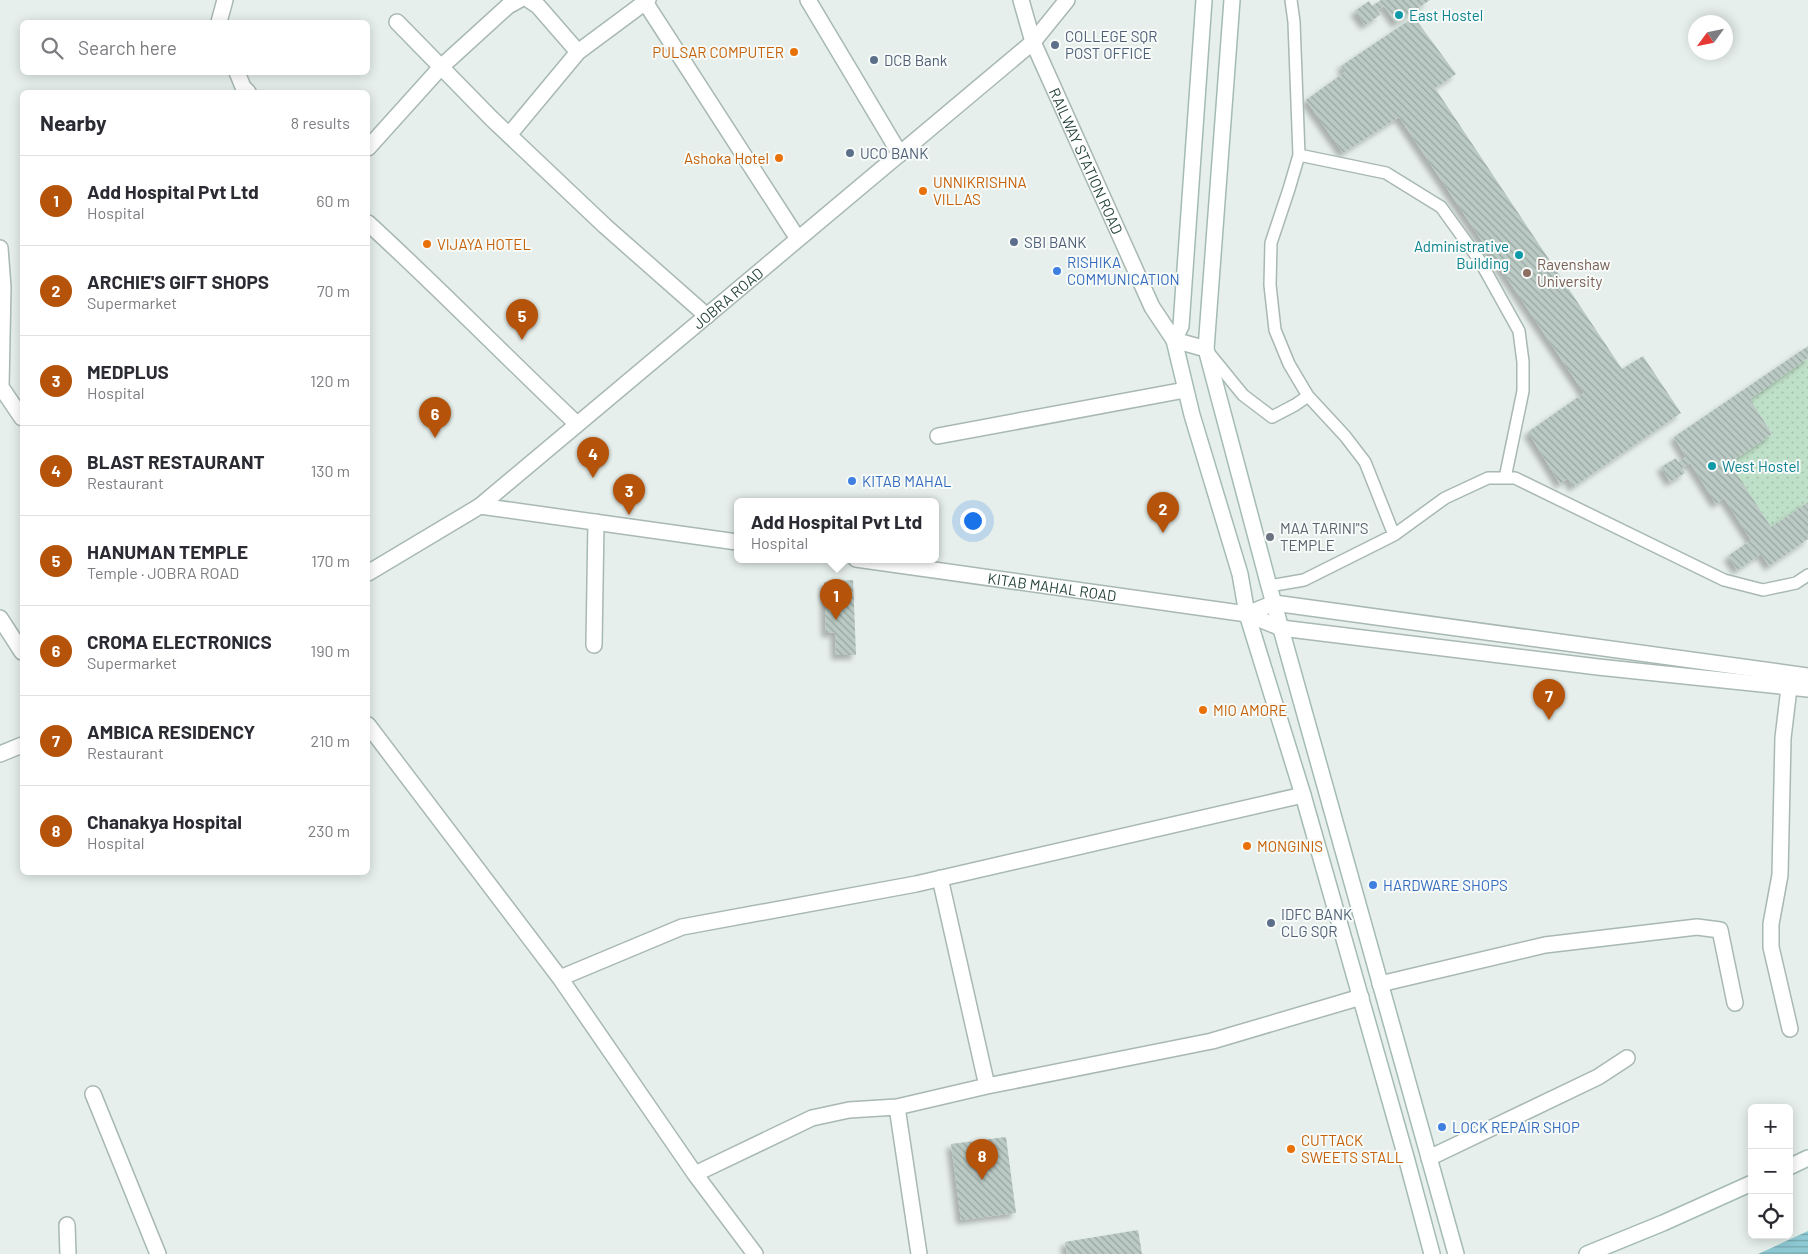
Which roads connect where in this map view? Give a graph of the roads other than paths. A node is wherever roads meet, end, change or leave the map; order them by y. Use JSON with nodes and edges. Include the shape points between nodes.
{"nodes":[{"id":1,"x":225,"y":0,"type":"edge"},
{"id":2,"x":519,"y":0,"type":"edge"},
{"id":3,"x":529,"y":0,"type":"edge"},
{"id":4,"x":808,"y":0,"type":"edge"},
{"id":5,"x":1021,"y":0,"type":"edge"},
{"id":6,"x":1067,"y":0,"type":"edge"},
{"id":7,"x":1204,"y":0,"type":"edge"},
{"id":8,"x":1232,"y":0,"type":"edge"},
{"id":9,"x":1291,"y":0,"type":"edge"},
{"id":10,"x":646,"y":1,"type":"edge"},
{"id":11,"x":220,"y":20,"type":"edge"},
{"id":12,"x":398,"y":22,"type":"dead end"},
{"id":13,"x":1033,"y":42,"type":"junction"},
{"id":14,"x":578,"y":52,"type":"junction"},
{"id":15,"x":441,"y":67,"type":"junction"},
{"id":16,"x":238,"y":75,"type":"edge"},
{"id":17,"x":246,"y":90,"type":"edge"},
{"id":18,"x":509,"y":135,"type":"junction"},
{"id":19,"x":370,"y":146,"type":"edge"},
{"id":20,"x":900,"y":154,"type":"junction"},
{"id":21,"x":1299,"y":155,"type":"junction"},
{"id":22,"x":370,"y":225,"type":"edge"},
{"id":23,"x":798,"y":239,"type":"junction"},
{"id":24,"x":0,"y":248,"type":"edge"},
{"id":25,"x":707,"y":316,"type":"junction"},
{"id":26,"x":1174,"y":340,"type":"junction"},
{"id":27,"x":1206,"y":349,"type":"junction"},
{"id":28,"x":1185,"y":390,"type":"junction"},
{"id":29,"x":1308,"y":396,"type":"junction"},
{"id":30,"x":20,"y":415,"type":"edge"},
{"id":31,"x":577,"y":424,"type":"junction"},
{"id":32,"x":938,"y":436,"type":"dead end"},
{"id":33,"x":1505,"y":478,"type":"junction"},
{"id":34,"x":480,"y":506,"type":"junction"},
{"id":35,"x":596,"y":522,"type":"junction"},
{"id":36,"x":1394,"y":535,"type":"junction"},
{"id":37,"x":734,"y":542,"type":"edge"},
{"id":38,"x":884,"y":563,"type":"edge"},
{"id":39,"x":370,"y":572,"type":"edge"},
{"id":40,"x":1808,"y":575,"type":"edge"},
{"id":41,"x":1269,"y":586,"type":"junction"},
{"id":42,"x":1274,"y":603,"type":"junction"},
{"id":43,"x":1247,"y":614,"type":"junction"},
{"id":44,"x":0,"y":618,"type":"edge"},
{"id":45,"x":1281,"y":628,"type":"junction"},
{"id":46,"x":594,"y":645,"type":"dead end"},
{"id":47,"x":20,"y":649,"type":"edge"},
{"id":48,"x":1808,"y":676,"type":"edge"},
{"id":49,"x":1789,"y":688,"type":"junction"},
{"id":50,"x":1808,"y":690,"type":"edge"},
{"id":51,"x":370,"y":728,"type":"edge"},
{"id":52,"x":20,"y":746,"type":"edge"},
{"id":53,"x":0,"y":754,"type":"edge"},
{"id":54,"x":1303,"y":796,"type":"junction"},
{"id":55,"x":940,"y":878,"type":"junction"},
{"id":56,"x":560,"y":978,"type":"junction"},
{"id":57,"x":1380,"y":984,"type":"junction"},
{"id":58,"x":1361,"y":997,"type":"junction"},
{"id":59,"x":1735,"y":1003,"type":"dead end"},
{"id":60,"x":1790,"y":1029,"type":"dead end"},
{"id":61,"x":1626,"y":1058,"type":"dead end"},
{"id":62,"x":987,"y":1086,"type":"junction"},
{"id":63,"x":93,"y":1094,"type":"dead end"},
{"id":64,"x":897,"y":1107,"type":"junction"},
{"id":65,"x":1429,"y":1158,"type":"junction"},
{"id":66,"x":1808,"y":1158,"type":"edge"},
{"id":67,"x":1793,"y":1165,"type":"edge"},
{"id":68,"x":695,"y":1174,"type":"junction"},
{"id":69,"x":1748,"y":1185,"type":"edge"},
{"id":70,"x":67,"y":1225,"type":"dead end"},
{"id":71,"x":68,"y":1254,"type":"edge"},
{"id":72,"x":158,"y":1254,"type":"edge"},
{"id":73,"x":755,"y":1254,"type":"edge"},
{"id":74,"x":919,"y":1254,"type":"edge"},
{"id":75,"x":1432,"y":1254,"type":"edge"},
{"id":76,"x":1456,"y":1254,"type":"edge"},
{"id":77,"x":1587,"y":1254,"type":"edge"}],
"edges":[{"from":1,"to":11,"type":"street"},
{"from":2,"to":15,"type":"street","via":[[508,6]]},
{"from":3,"to":14,"type":"street"},
{"from":4,"to":20,"type":"street"},
{"from":5,"to":13,"type":"street","name":"RAILWAY STATION ROAD"},
{"from":6,"to":13,"type":"street","name":"JOBRA ROAD"},
{"from":7,"to":26,"type":"street","via":[[1181,326]]},
{"from":8,"to":27,"type":"street"},
{"from":9,"to":21,"type":"lane"},
{"from":10,"to":14,"type":"street"},
{"from":10,"to":23,"type":"street"},
{"from":12,"to":15,"type":"street"},
{"from":13,"to":20,"type":"street","name":"JOBRA ROAD"},
{"from":13,"to":26,"type":"street","name":"RAILWAY STATION ROAD","via":[[1152,307]]},
{"from":14,"to":18,"type":"street"},
{"from":15,"to":18,"type":"street"},
{"from":15,"to":19,"type":"street"},
{"from":16,"to":17,"type":"street"},
{"from":18,"to":25,"type":"street"},
{"from":20,"to":23,"type":"street","name":"JOBRA ROAD"},
{"from":21,"to":29,"type":"lane","via":[[1271,243],[1270,285],[1275,330],[1289,364]]},
{"from":21,"to":33,"type":"lane","via":[[1386,173],[1441,207],[1480,261],[1519,331],[1523,362],[1523,391]]},
{"from":22,"to":31,"type":"street"},
{"from":23,"to":25,"type":"street","name":"JOBRA ROAD"},
{"from":24,"to":30,"type":"street","via":[[4,287],[1,387]]},
{"from":25,"to":31,"type":"street","name":"JOBRA ROAD"},
{"from":26,"to":27,"type":"street"},
{"from":26,"to":28,"type":"street"},
{"from":27,"to":29,"type":"lane","via":[[1243,395],[1272,417]]},
{"from":27,"to":41,"type":"street"},
{"from":28,"to":32,"type":"street"},
{"from":28,"to":43,"type":"street","via":[[1240,574]]},
{"from":29,"to":36,"type":"lane","via":[[1365,462]]},
{"from":31,"to":34,"type":"street","name":"JOBRA ROAD"},
{"from":33,"to":36,"type":"lane","via":[[1488,478],[1445,498]]},
{"from":33,"to":40,"type":"lane","via":[[1515,478],[1724,580],[1763,590],[1796,583]]},
{"from":34,"to":35,"type":"street"},
{"from":34,"to":39,"type":"street","name":"JOBRA ROAD"},
{"from":35,"to":37,"type":"street"},
{"from":35,"to":46,"type":"street"},
{"from":36,"to":41,"type":"lane","via":[[1304,580]]},
{"from":38,"to":43,"type":"street","name":"KITAB MAHAL ROAD"},
{"from":41,"to":42,"type":"street"},
{"from":42,"to":43,"type":"street"},
{"from":42,"to":45,"type":"street"},
{"from":42,"to":48,"type":"street"},
{"from":43,"to":45,"type":"street","name":"KITAB MAHAL ROAD"},
{"from":43,"to":54,"type":"street"},
{"from":44,"to":47,"type":"street"},
{"from":45,"to":49,"type":"street","name":"KITAB MAHAL ROAD"},
{"from":45,"to":57,"type":"street"},
{"from":49,"to":50,"type":"street","name":"KITAB MAHAL ROAD"},
{"from":49,"to":60,"type":"street","via":[[1783,738],[1780,875],[1771,924],[1772,947]]},
{"from":51,"to":56,"type":"street"},
{"from":52,"to":53,"type":"street"},
{"from":54,"to":55,"type":"street"},
{"from":54,"to":58,"type":"street"},
{"from":55,"to":56,"type":"street","via":[[682,927]]},
{"from":55,"to":62,"type":"street"},
{"from":56,"to":68,"type":"street"},
{"from":57,"to":59,"type":"street","via":[[1545,945],[1697,927],[1720,930]]},
{"from":57,"to":65,"type":"street"},
{"from":58,"to":62,"type":"street","via":[[1212,1041]]},
{"from":58,"to":75,"type":"street"},
{"from":61,"to":65,"type":"street","via":[[1598,1077]]},
{"from":62,"to":64,"type":"street"},
{"from":63,"to":72,"type":"street"},
{"from":64,"to":68,"type":"street","via":[[849,1110],[812,1118]]},
{"from":64,"to":74,"type":"street"},
{"from":65,"to":76,"type":"street"},
{"from":66,"to":67,"type":"street"},
{"from":68,"to":73,"type":"street"},
{"from":69,"to":77,"type":"street"},
{"from":70,"to":71,"type":"street"}]}
